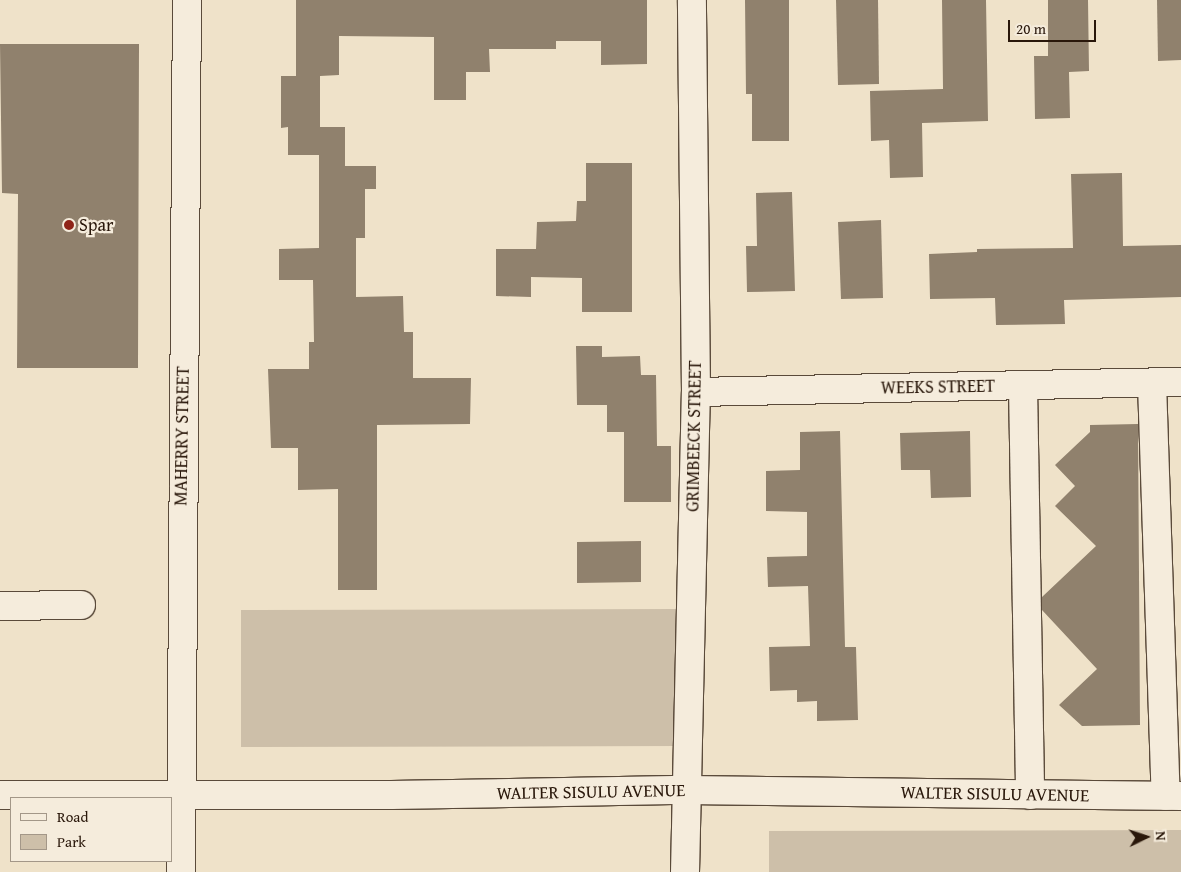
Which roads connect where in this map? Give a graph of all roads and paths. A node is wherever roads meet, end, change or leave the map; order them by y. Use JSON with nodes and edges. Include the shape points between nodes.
{"nodes":[{"id":1,"x":187,"y":0,"type":"edge"},
{"id":2,"x":692,"y":0,"type":"edge"},
{"id":3,"x":1181,"y":382,"type":"edge"},
{"id":4,"x":1152,"y":383,"type":"junction"},
{"id":5,"x":1023,"y":386,"type":"junction"},
{"id":6,"x":696,"y":392,"type":"junction"},
{"id":7,"x":81,"y":605,"type":"dead end"},
{"id":8,"x":0,"y":606,"type":"edge"},
{"id":9,"x":687,"y":790,"type":"junction"},
{"id":10,"x":1030,"y":794,"type":"junction"},
{"id":11,"x":0,"y":795,"type":"edge"},
{"id":12,"x":180,"y":796,"type":"junction"},
{"id":13,"x":1174,"y":796,"type":"edge"},
{"id":14,"x":181,"y":872,"type":"edge"},
{"id":15,"x":685,"y":872,"type":"edge"}],
"edges":[{"from":1,"to":12,"type":"street","name":"MAHERRY STREET"},
{"from":2,"to":6,"type":"street","name":"GRIMBEECK STREET"},
{"from":3,"to":4,"type":"street","name":"WEEKS STREET"},
{"from":4,"to":5,"type":"street","name":"WEEKS STREET"},
{"from":4,"to":13,"type":"street"},
{"from":5,"to":6,"type":"street","name":"WEEKS STREET"},
{"from":5,"to":10,"type":"street"},
{"from":6,"to":9,"type":"street","name":"GRIMBEECK STREET"},
{"from":7,"to":8,"type":"street"},
{"from":9,"to":10,"type":"street","name":"WALTER SISULU AVENUE"},
{"from":9,"to":12,"type":"street","name":"WALTER SISULU AVENUE"},
{"from":9,"to":15,"type":"street","name":"GRIMBEECK STREET"},
{"from":10,"to":13,"type":"street","name":"WALTER SISULU AVENUE"},
{"from":11,"to":12,"type":"street","name":"WALTER SISULU AVENUE"},
{"from":12,"to":14,"type":"street","name":"MAHERRY STREET"}]}
